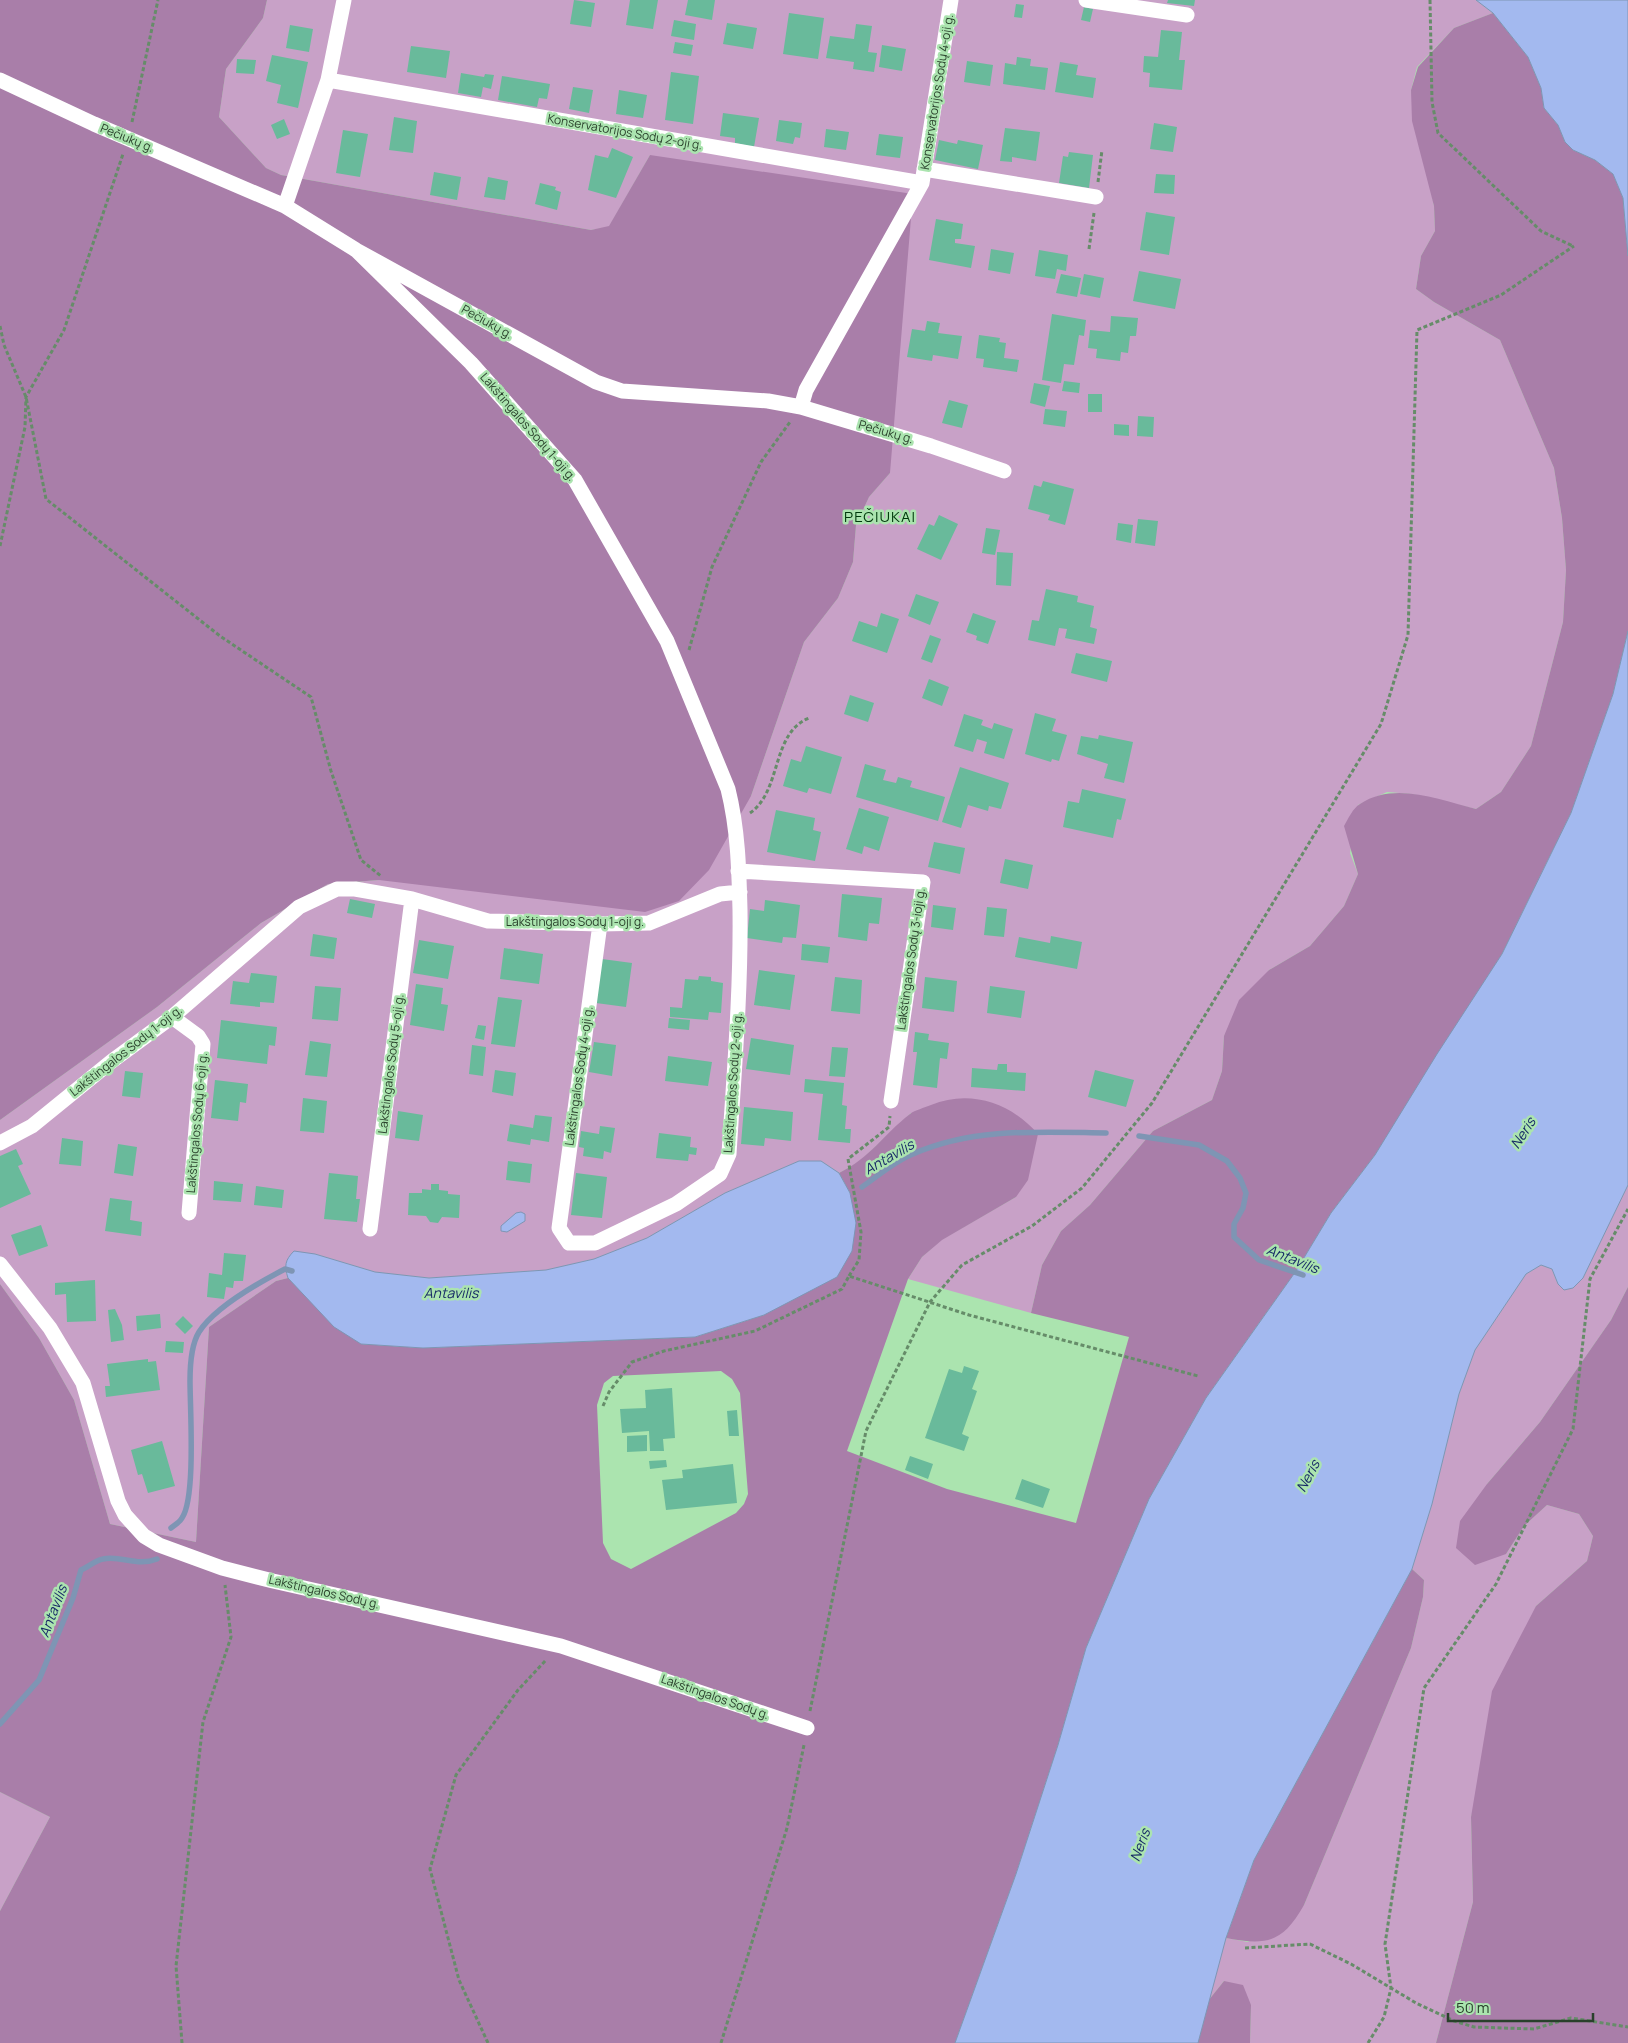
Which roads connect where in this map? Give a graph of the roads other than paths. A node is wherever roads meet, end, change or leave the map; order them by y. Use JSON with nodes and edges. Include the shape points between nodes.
{"nodes":[{"id":1,"x":344,"y":0,"type":"edge"},
{"id":2,"x":951,"y":0,"type":"edge"},
{"id":3,"x":1086,"y":0,"type":"edge"},
{"id":4,"x":1187,"y":15,"type":"dead end"},
{"id":5,"x":0,"y":80,"type":"edge"},
{"id":6,"x":328,"y":80,"type":"junction"},
{"id":7,"x":923,"y":176,"type":"junction"},
{"id":8,"x":1096,"y":197,"type":"dead end"},
{"id":9,"x":285,"y":206,"type":"junction"},
{"id":10,"x":356,"y":250,"type":"junction"},
{"id":11,"x":801,"y":407,"type":"junction"},
{"id":12,"x":1004,"y":471,"type":"dead end"},
{"id":13,"x":738,"y":870,"type":"junction"},
{"id":14,"x":740,"y":892,"type":"junction"},
{"id":15,"x":412,"y":899,"type":"junction"},
{"id":16,"x":600,"y":924,"type":"junction"},
{"id":17,"x":172,"y":1017,"type":"junction"},
{"id":18,"x":891,"y":1101,"type":"road end"},
{"id":19,"x":0,"y":1143,"type":"edge"},
{"id":20,"x":189,"y":1213,"type":"dead end"},
{"id":21,"x":559,"y":1228,"type":"joint"},
{"id":22,"x":370,"y":1229,"type":"dead end"},
{"id":23,"x":0,"y":1264,"type":"edge"},
{"id":24,"x":807,"y":1728,"type":"road end"}],
"edges":[{"from":1,"to":6,"type":"street"},
{"from":2,"to":7,"type":"street","name":"Konservatorijos Sodų 4-oji g."},
{"from":3,"to":4,"type":"street"},
{"from":5,"to":9,"type":"street","name":"Pečiukų g."},
{"from":6,"to":7,"type":"street","name":"Konservatorijos Sodų 2-oji g."},
{"from":6,"to":9,"type":"street"},
{"from":7,"to":8,"type":"street","name":"Konservatorijos Sodų 2-oji g."},
{"from":7,"to":11,"type":"street","via":[[806,390]]},
{"from":9,"to":10,"type":"street","name":"Pečiukų g."},
{"from":10,"to":11,"type":"street","name":"Pečiukų g.","via":[[596,382],[622,391],[768,401]]},
{"from":10,"to":13,"type":"street","name":"Lakštingalos Sodų 1-oji g.","via":[[471,363],[574,480],[667,640],[728,790],[734,815]]},
{"from":11,"to":12,"type":"street","name":"Pečiukų g."},
{"from":13,"to":14,"type":"street","name":"Lakštingalos Sodų 1-oji g."},
{"from":13,"to":18,"type":"street","name":"Lakštingalos Sodų 3-ioji g.","via":[[923,882]]},
{"from":14,"to":16,"type":"street","name":"Lakštingalos Sodų 1-oji g.","via":[[720,894],[649,923]]},
{"from":14,"to":21,"type":"street","name":"Lakštingalos Sodų 2-oji g.","via":[[741,965],[726,1163],[710,1183],[676,1204],[595,1243],[569,1243]]},
{"from":15,"to":16,"type":"street","name":"Lakštingalos Sodų 1-oji g.","via":[[488,921]]},
{"from":15,"to":17,"type":"street","name":"Lakštingalos Sodų 1-oji g.","via":[[355,889],[338,890],[299,907]]},
{"from":15,"to":22,"type":"street","name":"Lakštingalos Sodų 5-oji g."},
{"from":16,"to":21,"type":"street","name":"Lakštingalos Sodų 4-oji g."},
{"from":17,"to":19,"type":"street","name":"Lakštingalos Sodų 1-oji g.","via":[[32,1126]]},
{"from":17,"to":20,"type":"street","name":"Lakštingalos Sodų 6-oji g.","via":[[198,1036],[203,1044]]},
{"from":23,"to":24,"type":"street","name":"Lakštingalos Sodų g.","via":[[50,1328],[83,1383],[125,1515],[144,1536],[159,1545],[222,1568],[273,1581],[561,1646]]}]}
